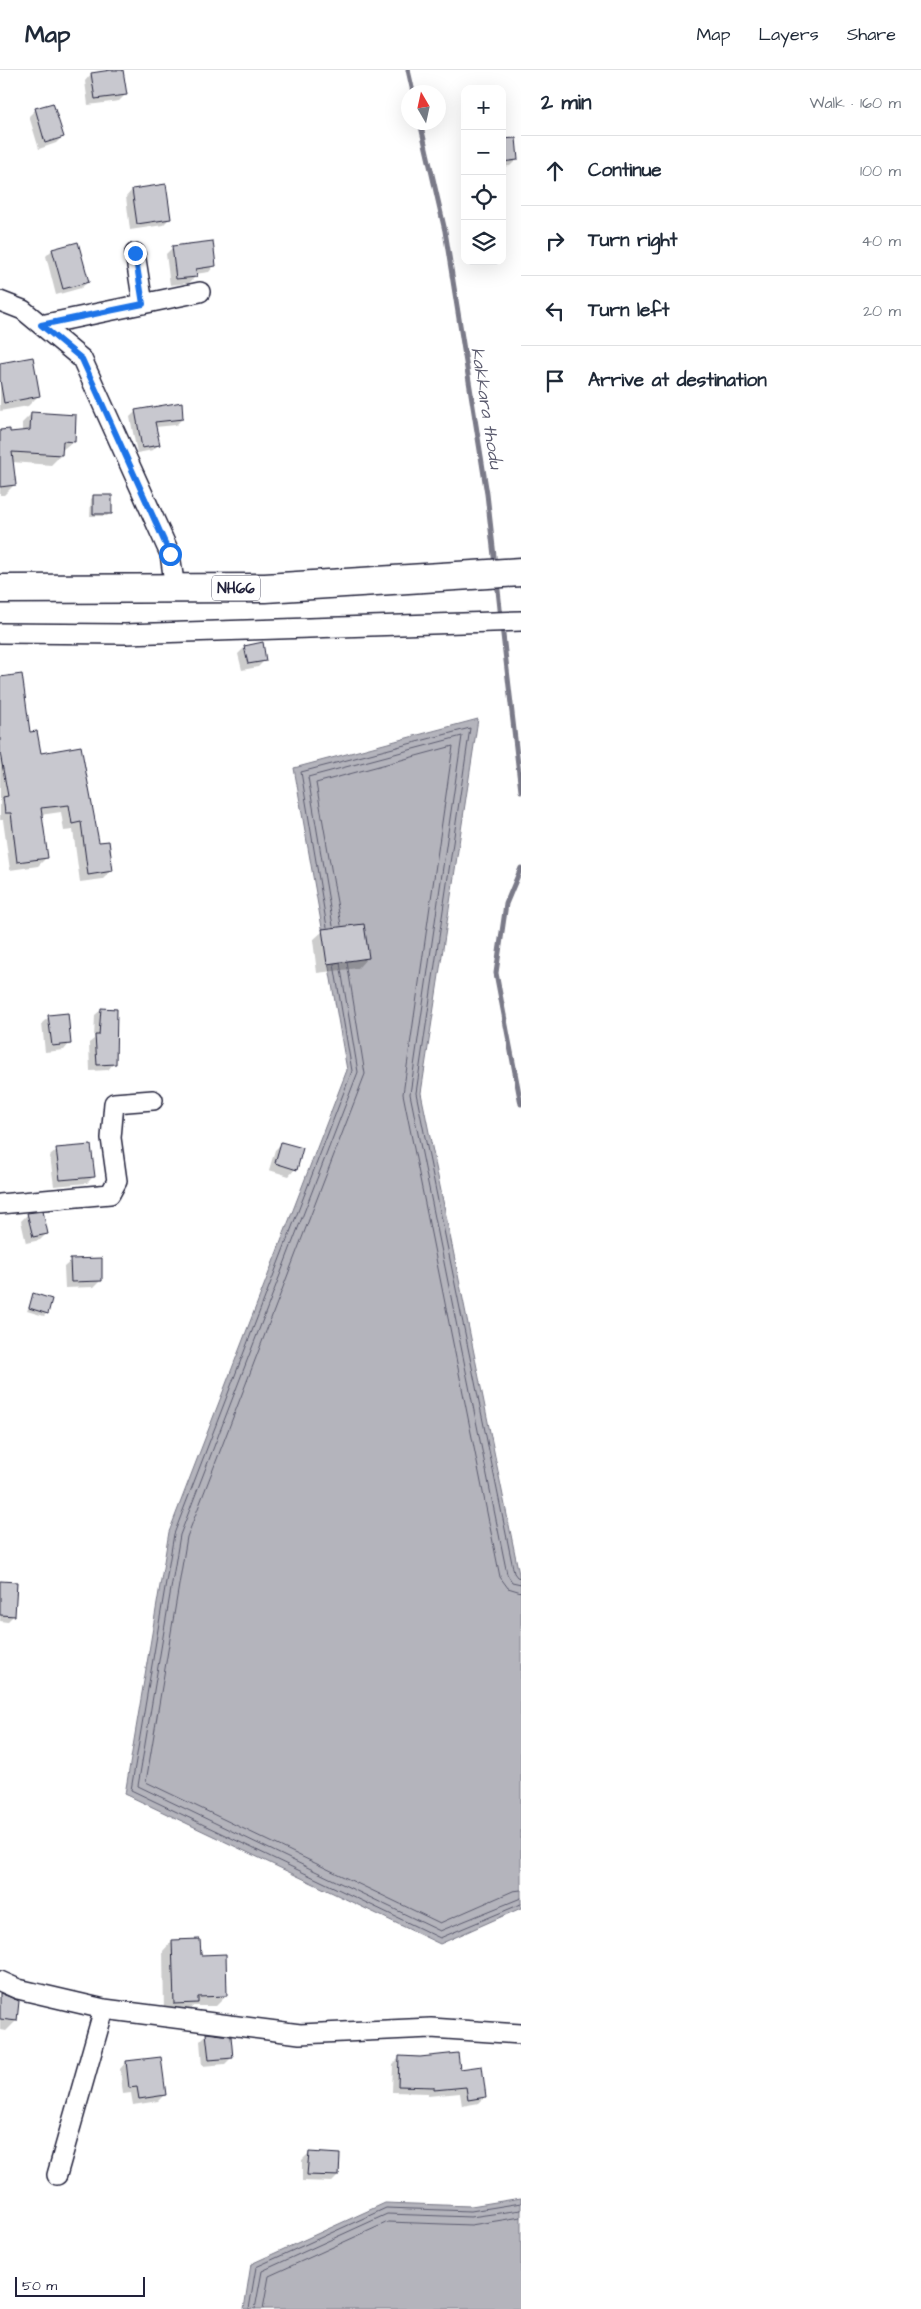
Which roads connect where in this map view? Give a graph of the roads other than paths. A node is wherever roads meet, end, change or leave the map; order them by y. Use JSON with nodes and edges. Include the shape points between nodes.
{"nodes":[{"id":1,"x":135,"y":253,"type":"dead end"},
{"id":2,"x":200,"y":292,"type":"dead end"},
{"id":3,"x":0,"y":300,"type":"edge"},
{"id":4,"x":143,"y":304,"type":"junction"},
{"id":5,"x":41,"y":325,"type":"junction"},
{"id":6,"x":521,"y":572,"type":"edge"},
{"id":7,"x":0,"y":589,"type":"edge"},
{"id":8,"x":175,"y":589,"type":"junction"},
{"id":9,"x":521,"y":621,"type":"edge"},
{"id":10,"x":0,"y":633,"type":"edge"},
{"id":11,"x":153,"y":1100,"type":"dead end"},
{"id":12,"x":0,"y":1204,"type":"edge"},
{"id":13,"x":0,"y":1981,"type":"edge"},
{"id":14,"x":104,"y":2009,"type":"junction"},
{"id":15,"x":521,"y":2034,"type":"edge"},
{"id":16,"x":57,"y":2175,"type":"dead end"}],
"edges":[{"from":1,"to":4,"type":"street"},
{"from":2,"to":4,"type":"street"},
{"from":3,"to":5,"type":"street","via":[[23,310]]},
{"from":4,"to":5,"type":"street"},
{"from":5,"to":8,"type":"street","via":[[82,359],[170,554]]},
{"from":6,"to":8,"type":"highway","number":"NH66","via":[[266,588]]},
{"from":7,"to":8,"type":"highway","number":"NH66"},
{"from":9,"to":10,"type":"street","via":[[125,634]]},
{"from":11,"to":12,"type":"street","via":[[114,1103],[111,1138],[117,1181],[110,1194]]},
{"from":13,"to":14,"type":"street","via":[[18,1989]]},
{"from":14,"to":15,"type":"street","via":[[300,2034],[431,2028]]},
{"from":14,"to":16,"type":"street"}]}
